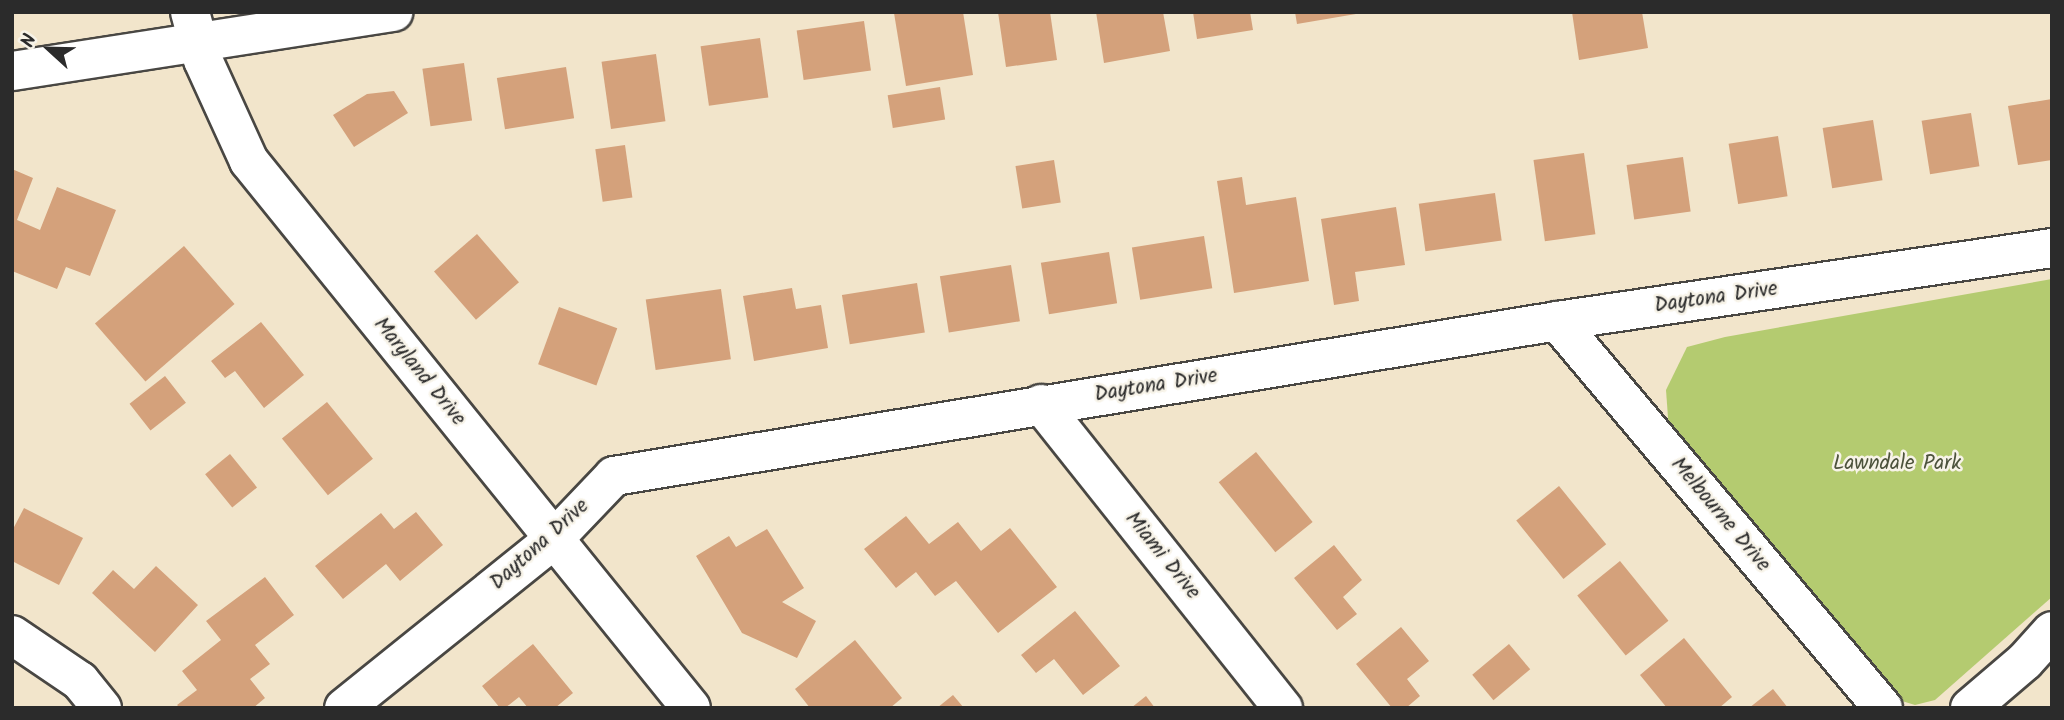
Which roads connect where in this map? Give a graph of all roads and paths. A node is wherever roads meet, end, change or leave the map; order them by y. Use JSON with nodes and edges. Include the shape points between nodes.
{"nodes":[{"id":1,"x":393,"y":12,"type":"edge"},
{"id":2,"x":194,"y":28,"type":"edge"},
{"id":3,"x":12,"y":71,"type":"edge"},
{"id":4,"x":2052,"y":248,"type":"edge"},
{"id":5,"x":1557,"y":321,"type":"junction"},
{"id":6,"x":1041,"y":404,"type":"junction"},
{"id":7,"x":553,"y":540,"type":"junction"},
{"id":8,"x":2052,"y":631,"type":"edge"},
{"id":9,"x":12,"y":635,"type":"edge"},
{"id":10,"x":102,"y":708,"type":"edge"},
{"id":11,"x":344,"y":708,"type":"edge"},
{"id":12,"x":691,"y":708,"type":"edge"},
{"id":13,"x":1283,"y":708,"type":"edge"},
{"id":14,"x":1884,"y":708,"type":"edge"},
{"id":15,"x":1970,"y":708,"type":"edge"}],
"edges":[{"from":1,"to":2,"type":"street"},
{"from":2,"to":3,"type":"street"},
{"from":2,"to":7,"type":"street","name":"Maryland Drive","via":[[202,60],[249,161]]},
{"from":4,"to":5,"type":"street","name":"Daytona Drive"},
{"from":5,"to":6,"type":"street","name":"Daytona Drive"},
{"from":5,"to":14,"type":"street","name":"Melbourne Drive"},
{"from":6,"to":7,"type":"street","name":"Daytona Drive","via":[[614,476]]},
{"from":6,"to":13,"type":"street","name":"Miami Drive"},
{"from":7,"to":11,"type":"street","name":"Daytona Drive"},
{"from":7,"to":12,"type":"street","name":"Maryland Drive"},
{"from":8,"to":15,"type":"street"},
{"from":9,"to":10,"type":"street","via":[[80,681]]}]}
